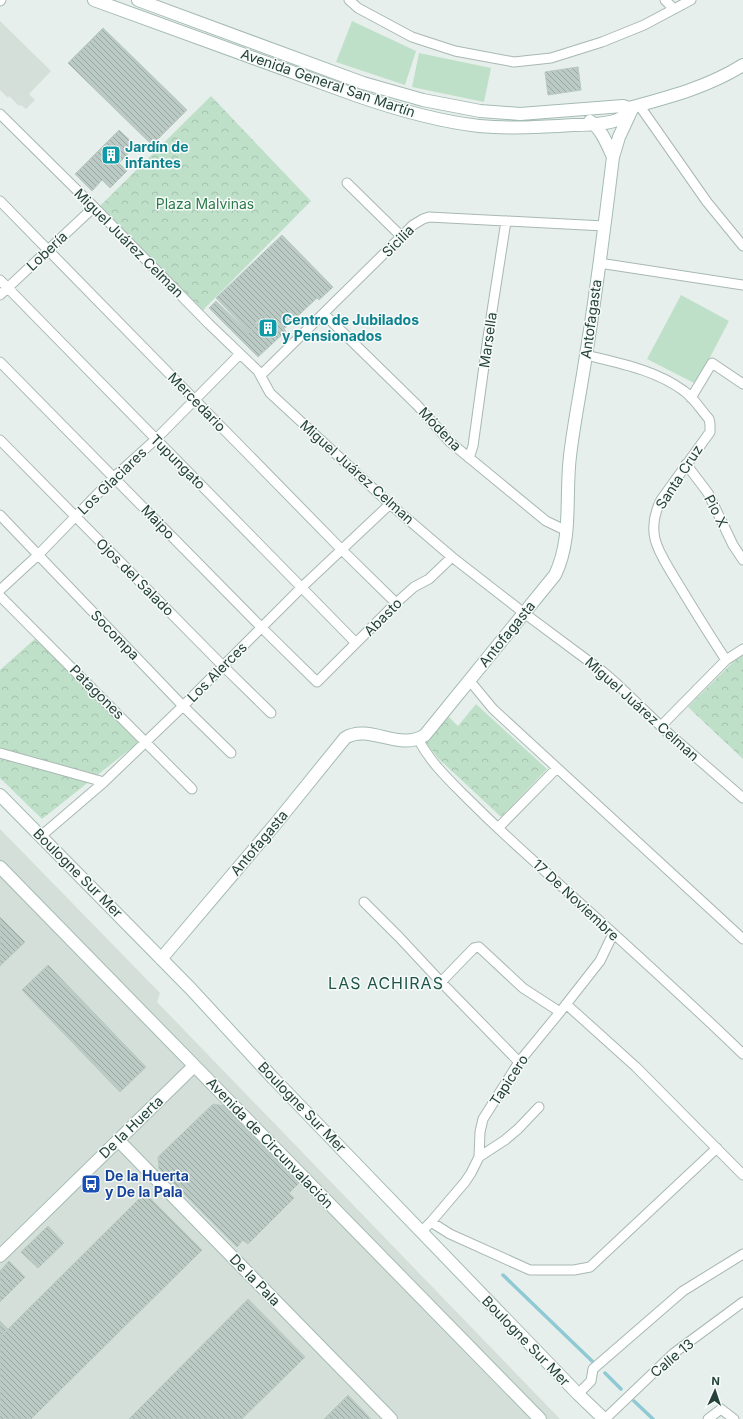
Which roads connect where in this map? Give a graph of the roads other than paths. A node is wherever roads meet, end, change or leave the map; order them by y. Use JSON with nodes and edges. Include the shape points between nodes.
{"nodes":[{"id":1,"x":94,"y":0,"type":"edge"},
{"id":2,"x":138,"y":0,"type":"edge"},
{"id":3,"x":349,"y":0,"type":"edge"},
{"id":4,"x":665,"y":0,"type":"edge"},
{"id":5,"x":691,"y":0,"type":"edge"},
{"id":6,"x":674,"y":9,"type":"junction"},
{"id":7,"x":742,"y":68,"type":"edge"},
{"id":8,"x":634,"y":107,"type":"junction"},
{"id":9,"x":576,"y":110,"type":"junction"},
{"id":10,"x":0,"y":114,"type":"edge"},
{"id":11,"x":594,"y":124,"type":"junction"},
{"id":12,"x":613,"y":157,"type":"junction"},
{"id":13,"x":347,"y":184,"type":"dead end"},
{"id":14,"x":0,"y":201,"type":"edge"},
{"id":15,"x":94,"y":207,"type":"junction"},
{"id":16,"x":506,"y":222,"type":"junction"},
{"id":17,"x":604,"y":226,"type":"junction"},
{"id":18,"x":402,"y":237,"type":"junction"},
{"id":19,"x":743,"y":246,"type":"edge"},
{"id":20,"x":48,"y":249,"type":"junction"},
{"id":21,"x":599,"y":262,"type":"junction"},
{"id":22,"x":0,"y":280,"type":"edge"},
{"id":23,"x":743,"y":285,"type":"edge"},
{"id":24,"x":7,"y":288,"type":"junction"},
{"id":25,"x":0,"y":295,"type":"edge"},
{"id":26,"x":324,"y":314,"type":"junction"},
{"id":27,"x":240,"y":354,"type":"junction"},
{"id":28,"x":586,"y":354,"type":"junction"},
{"id":29,"x":0,"y":362,"type":"edge"},
{"id":30,"x":261,"y":375,"type":"junction"},
{"id":31,"x":743,"y":384,"type":"edge"},
{"id":32,"x":691,"y":398,"type":"junction"},
{"id":33,"x":194,"y":399,"type":"junction"},
{"id":34,"x":156,"y":439,"type":"junction"},
{"id":35,"x":0,"y":440,"type":"edge"},
{"id":36,"x":469,"y":458,"type":"junction"},
{"id":37,"x":686,"y":464,"type":"junction"},
{"id":38,"x":114,"y":477,"type":"junction"},
{"id":39,"x":390,"y":504,"type":"junction"},
{"id":40,"x":0,"y":515,"type":"edge"},
{"id":41,"x":75,"y":517,"type":"junction"},
{"id":42,"x":567,"y":531,"type":"junction"},
{"id":43,"x":342,"y":550,"type":"junction"},
{"id":44,"x":38,"y":555,"type":"junction"},
{"id":45,"x":452,"y":556,"type":"junction"},
{"id":46,"x":743,"y":560,"type":"edge"},
{"id":47,"x":302,"y":587,"type":"junction"},
{"id":48,"x":0,"y":590,"type":"edge"},
{"id":49,"x":0,"y":596,"type":"edge"},
{"id":50,"x":396,"y":603,"type":"junction"},
{"id":51,"x":524,"y":613,"type":"junction"},
{"id":52,"x":261,"y":627,"type":"junction"},
{"id":53,"x":356,"y":644,"type":"junction"},
{"id":54,"x":743,"y":649,"type":"edge"},
{"id":55,"x":726,"y":660,"type":"junction"},
{"id":56,"x":223,"y":666,"type":"junction"},
{"id":57,"x":469,"y":680,"type":"junction"},
{"id":58,"x":318,"y":682,"type":"joint"},
{"id":59,"x":183,"y":706,"type":"junction"},
{"id":60,"x":271,"y":713,"type":"dead end"},
{"id":61,"x":660,"y":726,"type":"junction"},
{"id":62,"x":418,"y":739,"type":"junction"},
{"id":63,"x":146,"y":741,"type":"junction"},
{"id":64,"x":0,"y":753,"type":"edge"},
{"id":65,"x":231,"y":753,"type":"dead end"},
{"id":66,"x":556,"y":769,"type":"junction"},
{"id":67,"x":104,"y":782,"type":"junction"},
{"id":68,"x":192,"y":789,"type":"dead end"},
{"id":69,"x":0,"y":795,"type":"edge"},
{"id":70,"x":743,"y":798,"type":"edge"},
{"id":71,"x":498,"y":828,"type":"junction"},
{"id":72,"x":41,"y":836,"type":"junction"},
{"id":73,"x":0,"y":867,"type":"edge"},
{"id":74,"x":364,"y":902,"type":"dead end"},
{"id":75,"x":613,"y":934,"type":"junction"},
{"id":76,"x":743,"y":939,"type":"edge"},
{"id":77,"x":161,"y":959,"type":"junction"},
{"id":78,"x":441,"y":982,"type":"junction"},
{"id":79,"x":566,"y":1004,"type":"junction"},
{"id":80,"x":560,"y":1012,"type":"junction"},
{"id":81,"x":743,"y":1054,"type":"edge"},
{"id":82,"x":519,"y":1062,"type":"junction"},
{"id":83,"x":194,"y":1066,"type":"junction"},
{"id":84,"x":539,"y":1106,"type":"dead end"},
{"id":85,"x":118,"y":1140,"type":"junction"},
{"id":86,"x":717,"y":1148,"type":"junction"},
{"id":87,"x":479,"y":1157,"type":"junction"},
{"id":88,"x":743,"y":1175,"type":"edge"},
{"id":89,"x":431,"y":1222,"type":"junction"},
{"id":90,"x":421,"y":1232,"type":"junction"},
{"id":91,"x":743,"y":1254,"type":"edge"},
{"id":92,"x":0,"y":1256,"type":"edge"},
{"id":93,"x":743,"y":1302,"type":"edge"},
{"id":94,"x":578,"y":1394,"type":"junction"},
{"id":95,"x":391,"y":1419,"type":"edge"},
{"id":96,"x":540,"y":1419,"type":"edge"},
{"id":97,"x":605,"y":1419,"type":"edge"},
{"id":98,"x":708,"y":1419,"type":"edge"},
{"id":99,"x":734,"y":1419,"type":"edge"}],
"edges":[{"from":1,"to":11,"type":"street","name":"Avenida General San Martín","via":[[354,95],[421,115],[479,126],[523,128]]},
{"from":2,"to":9,"type":"street","name":"Avenida General San Martín","via":[[363,83],[423,100],[520,114]]},
{"from":3,"to":6,"type":"street","via":[[358,8],[412,37],[454,51],[514,62],[552,58],[602,42],[644,25]]},
{"from":4,"to":6,"type":"street"},
{"from":5,"to":6,"type":"street"},
{"from":7,"to":8,"type":"street","via":[[698,88]]},
{"from":8,"to":9,"type":"street","name":"Avenida General San Martín"},
{"from":8,"to":11,"type":"street","name":"Avenida General San Martín","via":[[619,119]]},
{"from":8,"to":12,"type":"street","name":"Antofagasta","via":[[619,137]]},
{"from":8,"to":19,"type":"street"},
{"from":9,"to":11,"type":"street"},
{"from":10,"to":15,"type":"street","name":"Miguel Juárez Celman"},
{"from":11,"to":12,"type":"street"},
{"from":12,"to":17,"type":"street","name":"Antofagasta"},
{"from":13,"to":18,"type":"street"},
{"from":14,"to":20,"type":"street","name":"Mercedario"},
{"from":15,"to":20,"type":"street","name":"Lobería"},
{"from":15,"to":27,"type":"street","name":"Miguel Juárez Celman"},
{"from":16,"to":17,"type":"street","name":"Sicilia"},
{"from":16,"to":18,"type":"street","name":"Sicilia","via":[[429,217],[417,222]]},
{"from":16,"to":36,"type":"street","name":"Marsella","via":[[474,446]]},
{"from":17,"to":21,"type":"street","name":"Antofagasta"},
{"from":18,"to":26,"type":"street","name":"Sicilia"},
{"from":20,"to":24,"type":"street","name":"Lobería"},
{"from":20,"to":33,"type":"street","name":"Mercedario"},
{"from":21,"to":23,"type":"street"},
{"from":21,"to":28,"type":"street","name":"Antofagasta"},
{"from":22,"to":24,"type":"street","name":"Tupungato"},
{"from":24,"to":25,"type":"street","name":"Lobería"},
{"from":24,"to":34,"type":"street","name":"Tupungato"},
{"from":26,"to":30,"type":"street","name":"Sicilia"},
{"from":26,"to":36,"type":"street","name":"Módena","via":[[417,405],[450,442]]},
{"from":27,"to":30,"type":"street","name":"Miguel Juárez Celman"},
{"from":27,"to":33,"type":"street","name":"Los Glaciares"},
{"from":28,"to":32,"type":"street","name":"Santa Cruz","via":[[640,369],[685,391]]},
{"from":28,"to":42,"type":"street","name":"Antofagasta","via":[[570,458]]},
{"from":29,"to":38,"type":"street","name":"Maipo"},
{"from":30,"to":39,"type":"street","name":"Miguel Juárez Celman","via":[[270,393]]},
{"from":31,"to":32,"type":"street","via":[[712,364]]},
{"from":32,"to":37,"type":"street","name":"Santa Cruz","via":[[709,419],[710,432]]},
{"from":33,"to":34,"type":"street","name":"Los Glaciares"},
{"from":33,"to":43,"type":"street","name":"Mercedario"},
{"from":34,"to":38,"type":"street","name":"Los Glaciares"},
{"from":34,"to":47,"type":"street","name":"Tupungato"},
{"from":35,"to":41,"type":"street","name":"Ojos del Salado"},
{"from":36,"to":42,"type":"street","name":"Módena","via":[[546,521]]},
{"from":37,"to":46,"type":"street","name":"Pio X","via":[[708,493]]},
{"from":37,"to":55,"type":"street","name":"Santa Cruz","via":[[657,507],[655,538],[700,622]]},
{"from":38,"to":41,"type":"street","name":"Los Glaciares"},
{"from":38,"to":52,"type":"street","name":"Maipo"},
{"from":39,"to":43,"type":"street","name":"Los Alerces"},
{"from":39,"to":45,"type":"street","name":"Miguel Juárez Celman"},
{"from":40,"to":44,"type":"street","name":"Socompa"},
{"from":41,"to":44,"type":"street","name":"Los Glaciares"},
{"from":41,"to":56,"type":"street","name":"Ojos del Salado"},
{"from":42,"to":51,"type":"street","name":"Antofagasta","via":[[562,559],[555,575]]},
{"from":43,"to":47,"type":"street","name":"Los Alerces"},
{"from":43,"to":50,"type":"street","name":"Mercedario"},
{"from":44,"to":48,"type":"street","name":"Los Glaciares"},
{"from":44,"to":59,"type":"street","name":"Socompa"},
{"from":45,"to":50,"type":"street","name":"Abasto","via":[[429,580],[414,587]]},
{"from":45,"to":51,"type":"street","name":"Miguel Juárez Celman"},
{"from":47,"to":52,"type":"street","name":"Los Alerces"},
{"from":47,"to":53,"type":"street","name":"Tupungato"},
{"from":49,"to":63,"type":"street","name":"Patagones"},
{"from":50,"to":53,"type":"street","name":"Abasto"},
{"from":51,"to":57,"type":"street","name":"Antofagasta"},
{"from":51,"to":61,"type":"street","name":"Miguel Juárez Celman","via":[[602,670]]},
{"from":52,"to":56,"type":"street","name":"Los Alerces"},
{"from":52,"to":58,"type":"street","name":"Maipo"},
{"from":53,"to":58,"type":"street","name":"Abasto"},
{"from":54,"to":55,"type":"street"},
{"from":55,"to":61,"type":"street"},
{"from":56,"to":59,"type":"street","name":"Los Alerces"},
{"from":56,"to":60,"type":"street","name":"Ojos del Salado"},
{"from":57,"to":62,"type":"street","name":"Antofagasta","via":[[425,735]]},
{"from":57,"to":66,"type":"street","via":[[493,709]]},
{"from":59,"to":63,"type":"street","name":"Los Alerces"},
{"from":59,"to":65,"type":"street","name":"Socompa"},
{"from":61,"to":70,"type":"street","name":"Miguel Juárez Celman"},
{"from":62,"to":71,"type":"street","name":"17 De Noviembre","via":[[435,766]]},
{"from":62,"to":77,"type":"street","name":"Antofagasta","via":[[404,741],[360,733],[345,738]]},
{"from":63,"to":67,"type":"street","name":"Los Alerces"},
{"from":63,"to":68,"type":"street","name":"Patagones"},
{"from":64,"to":67,"type":"street"},
{"from":66,"to":71,"type":"street"},
{"from":66,"to":76,"type":"street"},
{"from":67,"to":72,"type":"street","name":"Los Alerces"},
{"from":69,"to":72,"type":"street","name":"Boulogne Sur Mer"},
{"from":71,"to":75,"type":"street","name":"17 De Noviembre"},
{"from":72,"to":77,"type":"street","name":"Boulogne Sur Mer"},
{"from":73,"to":83,"type":"street","name":"Avenida de Circunvalación"},
{"from":74,"to":78,"type":"street"},
{"from":75,"to":79,"type":"street","name":"Tapicero","via":[[600,961]]},
{"from":75,"to":81,"type":"street","name":"17 De Noviembre"},
{"from":77,"to":90,"type":"street","name":"Boulogne Sur Mer"},
{"from":78,"to":80,"type":"street","via":[[474,948],[479,947],[523,988]]},
{"from":78,"to":82,"type":"street"},
{"from":79,"to":80,"type":"street","name":"Tapicero"},
{"from":79,"to":86,"type":"street","via":[[636,1067]]},
{"from":80,"to":82,"type":"street","name":"Tapicero"},
{"from":82,"to":87,"type":"street","name":"Tapicero","via":[[481,1124]]},
{"from":83,"to":85,"type":"street","name":"De la Huerta"},
{"from":83,"to":96,"type":"street","name":"Avenida de Circunvalación"},
{"from":84,"to":87,"type":"street","via":[[518,1129]]},
{"from":85,"to":92,"type":"street","name":"De la Huerta"},
{"from":85,"to":95,"type":"street","name":"De la Pala"},
{"from":86,"to":88,"type":"street"},
{"from":86,"to":89,"type":"street","via":[[590,1267],[583,1269],[545,1271],[525,1268],[450,1234]]},
{"from":87,"to":89,"type":"street","name":"Tapicero","via":[[465,1182]]},
{"from":89,"to":90,"type":"street","name":"Tapicero"},
{"from":90,"to":94,"type":"street","name":"Boulogne Sur Mer"},
{"from":91,"to":94,"type":"street","via":[[683,1291],[657,1312],[593,1370],[591,1381]]},
{"from":93,"to":97,"type":"street","name":"Calle 13","via":[[674,1353]]},
{"from":94,"to":97,"type":"street","name":"Boulogne Sur Mer"},
{"from":98,"to":99,"type":"street","via":[[721,1409]]}]}
